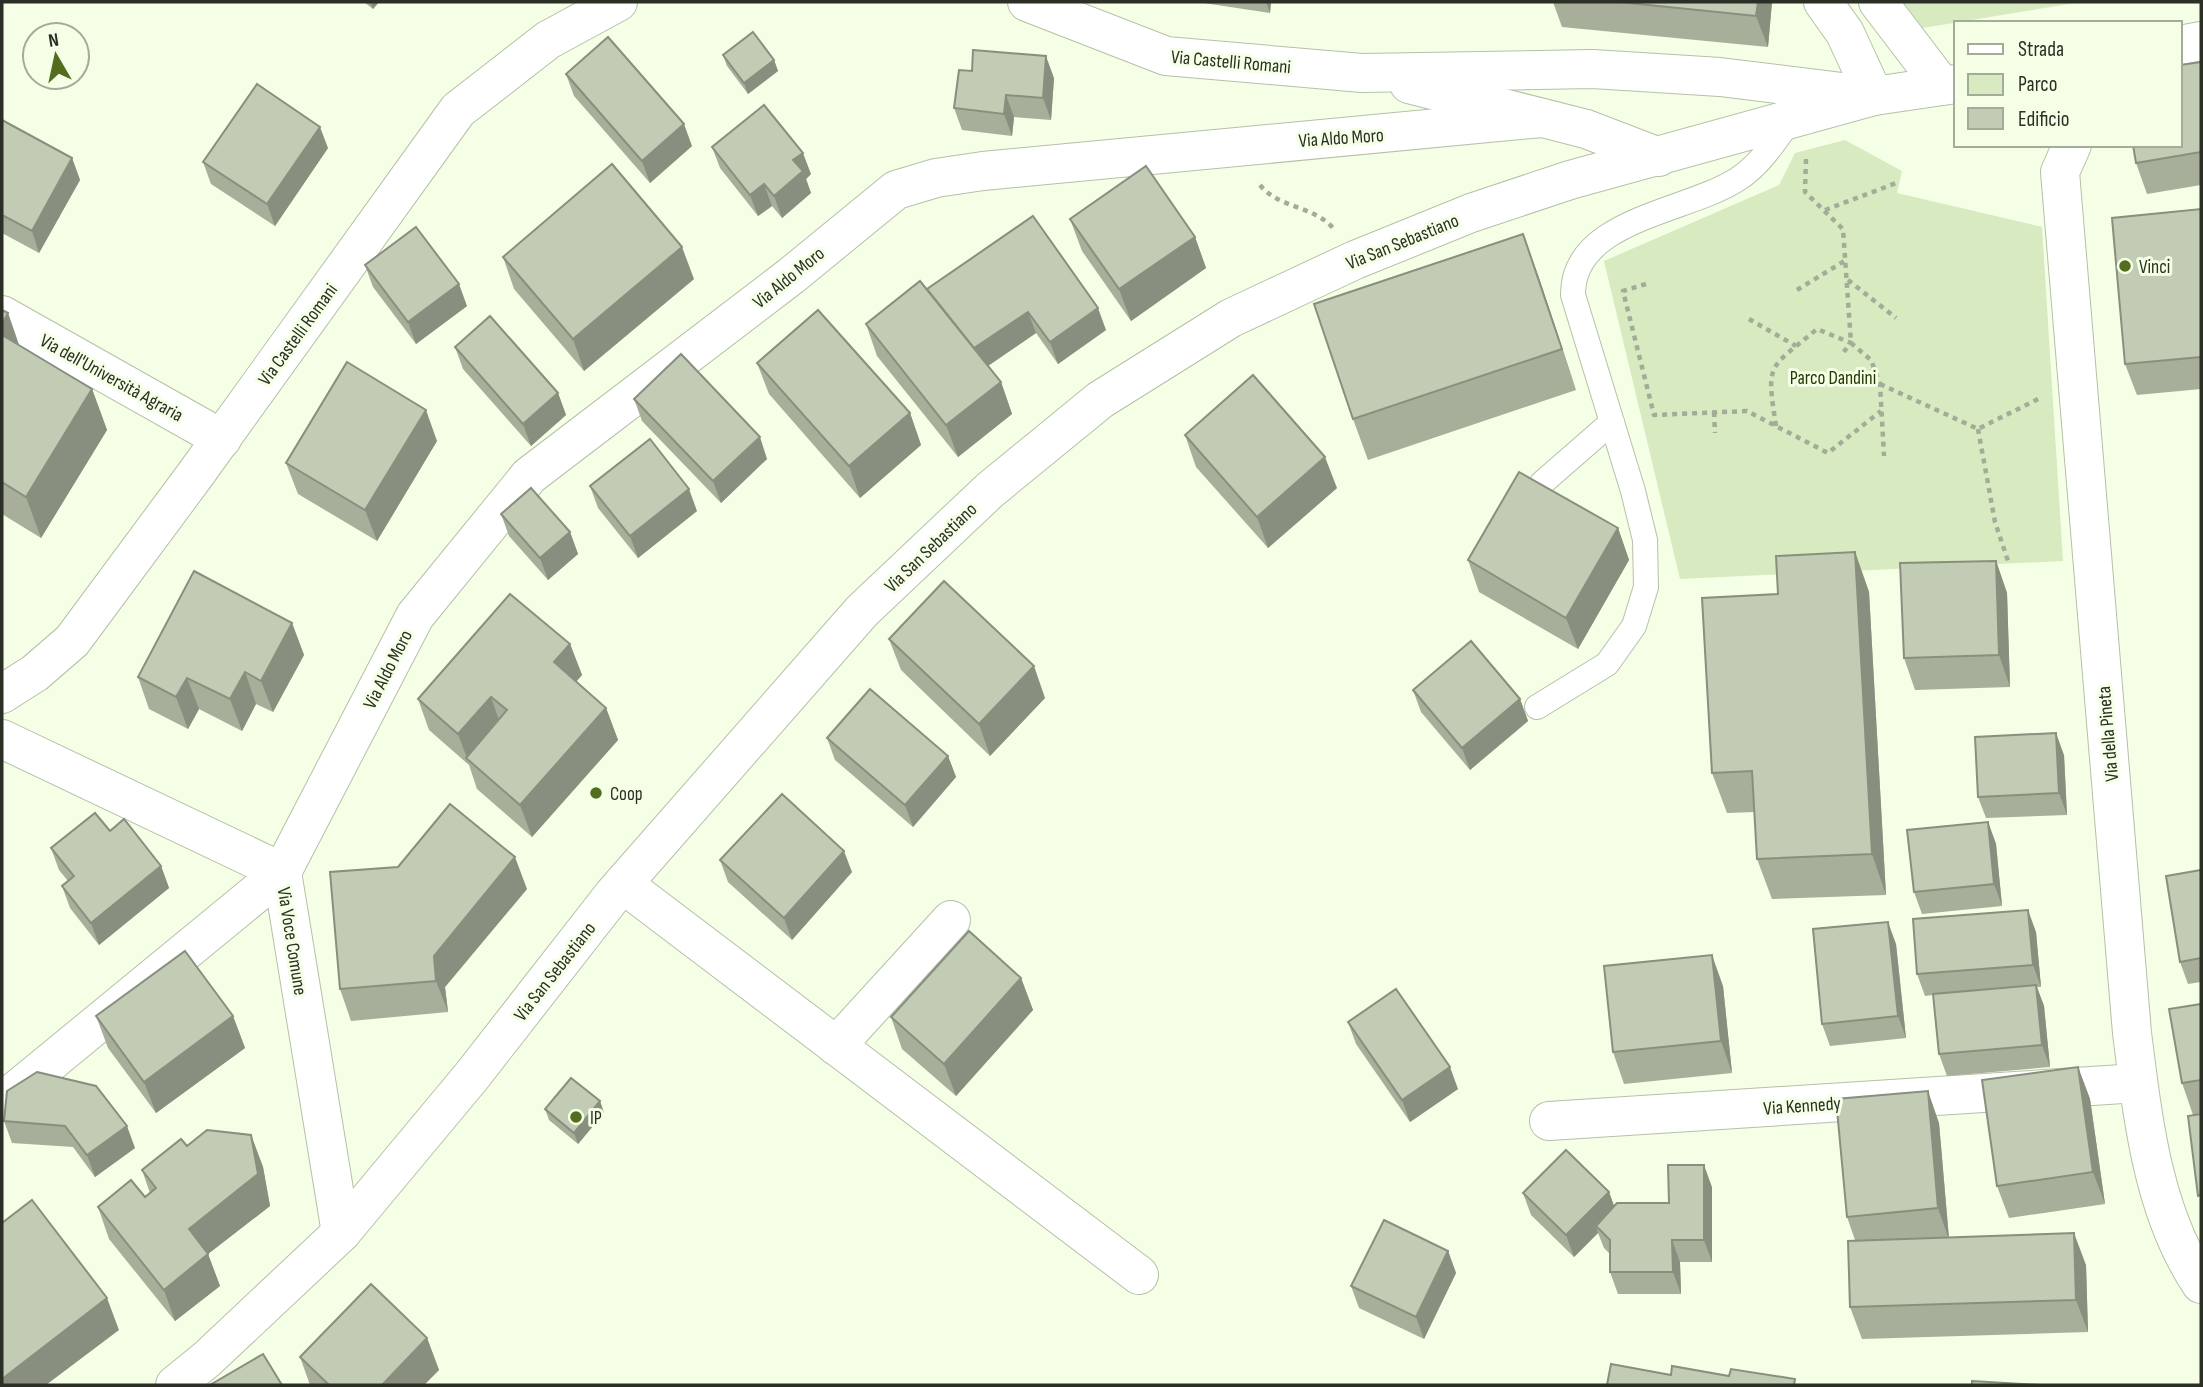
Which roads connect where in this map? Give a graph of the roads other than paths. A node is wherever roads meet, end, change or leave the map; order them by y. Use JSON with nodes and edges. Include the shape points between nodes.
{"nodes":[{"id":1,"x":618,"y":2,"type":"edge"},
{"id":2,"x":1027,"y":2,"type":"edge"},
{"id":3,"x":1823,"y":2,"type":"edge"},
{"id":4,"x":1878,"y":2,"type":"edge"},
{"id":5,"x":2201,"y":41,"type":"edge"},
{"id":6,"x":2182,"y":45,"type":"edge"},
{"id":7,"x":1362,"y":73,"type":"junction"},
{"id":8,"x":1952,"y":87,"type":"edge"},
{"id":9,"x":1874,"y":96,"type":"junction"},
{"id":10,"x":1547,"y":117,"type":"junction"},
{"id":11,"x":1799,"y":135,"type":"junction"},
{"id":12,"x":2056,"y":154,"type":"edge"},
{"id":13,"x":1659,"y":157,"type":"junction"},
{"id":14,"x":1570,"y":180,"type":"junction"},
{"id":15,"x":2,"y":315,"type":"edge"},
{"id":16,"x":1612,"y":422,"type":"junction"},
{"id":17,"x":222,"y":439,"type":"junction"},
{"id":18,"x":1542,"y":483,"type":"edge"},
{"id":19,"x":2,"y":694,"type":"edge"},
{"id":20,"x":1537,"y":706,"type":"dead end"},
{"id":21,"x":2,"y":739,"type":"edge"},
{"id":22,"x":282,"y":872,"type":"junction"},
{"id":23,"x":623,"y":884,"type":"junction"},
{"id":24,"x":951,"y":920,"type":"dead end"},
{"id":25,"x":836,"y":1046,"type":"junction"},
{"id":26,"x":2138,"y":1083,"type":"junction"},
{"id":27,"x":2,"y":1101,"type":"edge"},
{"id":28,"x":1549,"y":1121,"type":"dead end"},
{"id":29,"x":341,"y":1233,"type":"junction"},
{"id":30,"x":1139,"y":1275,"type":"dead end"},
{"id":31,"x":2201,"y":1284,"type":"edge"},
{"id":32,"x":175,"y":1385,"type":"edge"}],
"edges":[{"from":1,"to":17,"type":"street","name":"Via Castelli Romani","via":[[548,40],[458,110]]},
{"from":2,"to":7,"type":"street","name":"Via Castelli Romani","via":[[1166,57]]},
{"from":3,"to":9,"type":"street","via":[[1845,33]]},
{"from":4,"to":8,"type":"street"},
{"from":5,"to":6,"type":"street"},
{"from":7,"to":9,"type":"street","via":[[1593,69],[1720,77]]},
{"from":7,"to":10,"type":"street"},
{"from":8,"to":9,"type":"street","name":"Via San Sebastiano"},
{"from":9,"to":11,"type":"street","name":"Via San Sebastiano"},
{"from":10,"to":13,"type":"street"},
{"from":10,"to":14,"type":"street"},
{"from":10,"to":22,"type":"street","name":"Via Aldo Moro","via":[[983,171],[896,190],[792,276],[529,476],[415,616]]},
{"from":11,"to":13,"type":"street","name":"Via San Sebastiano"},
{"from":11,"to":16,"type":"lane","via":[[1739,178],[1619,230],[1577,267],[1573,295]]},
{"from":12,"to":26,"type":"street","name":"Via della Pineta"},
{"from":13,"to":14,"type":"street","name":"Via San Sebastiano"},
{"from":14,"to":23,"type":"street","name":"Via San Sebastiano","via":[[1471,213],[1355,260],[1231,318],[1100,400],[990,490],[862,611]]},
{"from":15,"to":17,"type":"street","name":"Via dell'Università Agraria"},
{"from":16,"to":18,"type":"lane"},
{"from":16,"to":20,"type":"lane","via":[[1645,540],[1646,587],[1641,611],[1607,664]]},
{"from":17,"to":19,"type":"street","name":"Via Castelli Romani","via":[[72,641]]},
{"from":21,"to":22,"type":"street","name":"Via Voce Comune"},
{"from":22,"to":27,"type":"street"},
{"from":22,"to":29,"type":"street","name":"Via Voce Comune"},
{"from":23,"to":25,"type":"street"},
{"from":23,"to":29,"type":"street","name":"Via San Sebastiano"},
{"from":24,"to":25,"type":"street"},
{"from":25,"to":30,"type":"street"},
{"from":26,"to":28,"type":"street","name":"Via Kennedy"},
{"from":26,"to":31,"type":"street","name":"Via della Pineta","via":[[2148,1144],[2168,1214]]},
{"from":29,"to":32,"type":"street","name":"Via San Sebastiano"}]}
